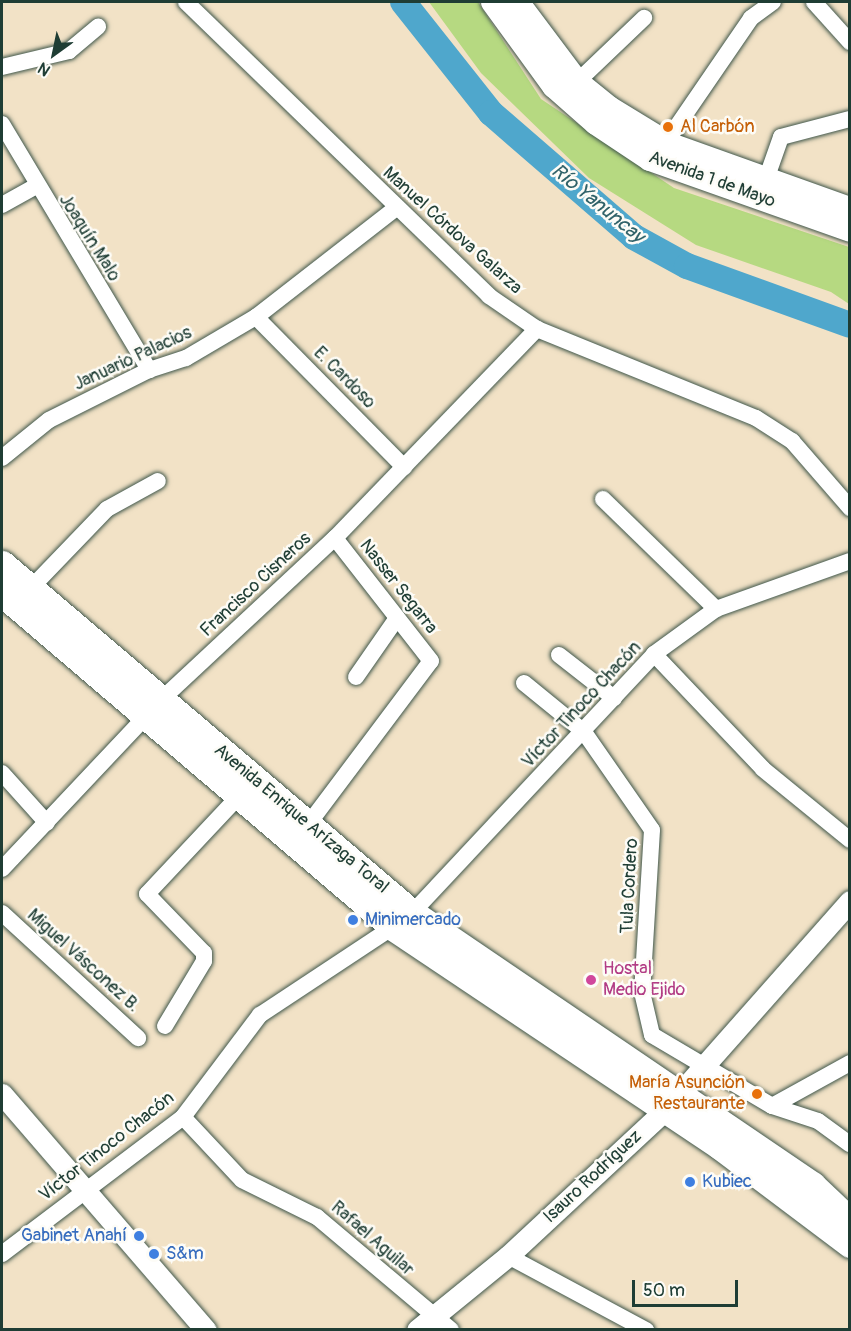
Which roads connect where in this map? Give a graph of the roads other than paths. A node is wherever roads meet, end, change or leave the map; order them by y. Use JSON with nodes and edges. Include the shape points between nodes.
{"nodes":[{"id":1,"x":186,"y":2,"type":"edge"},
{"id":2,"x":494,"y":2,"type":"edge"},
{"id":3,"x":517,"y":2,"type":"edge"},
{"id":4,"x":774,"y":2,"type":"edge"},
{"id":5,"x":814,"y":2,"type":"edge"},
{"id":6,"x":644,"y":18,"type":"dead end"},
{"id":7,"x":98,"y":27,"type":"dead end"},
{"id":8,"x":849,"y":42,"type":"edge"},
{"id":9,"x":2,"y":67,"type":"edge"},
{"id":10,"x":577,"y":82,"type":"junction"},
{"id":11,"x":849,"y":119,"type":"edge"},
{"id":12,"x":2,"y":124,"type":"edge"},
{"id":13,"x":659,"y":151,"type":"junction"},
{"id":14,"x":34,"y":187,"type":"junction"},
{"id":15,"x":763,"y":188,"type":"junction"},
{"id":16,"x":2,"y":204,"type":"edge"},
{"id":17,"x":396,"y":208,"type":"junction"},
{"id":18,"x":849,"y":209,"type":"edge"},
{"id":19,"x":849,"y":230,"type":"edge"},
{"id":20,"x":256,"y":317,"type":"junction"},
{"id":21,"x":537,"y":329,"type":"junction"},
{"id":22,"x":149,"y":370,"type":"junction"},
{"id":23,"x":2,"y":458,"type":"edge"},
{"id":24,"x":404,"y":467,"type":"junction"},
{"id":25,"x":158,"y":481,"type":"dead end"},
{"id":26,"x":603,"y":500,"type":"dead end"},
{"id":27,"x":849,"y":508,"type":"edge"},
{"id":28,"x":335,"y":538,"type":"junction"},
{"id":29,"x":849,"y":561,"type":"edge"},
{"id":30,"x":2,"y":564,"type":"edge"},
{"id":31,"x":30,"y":589,"type":"junction"},
{"id":32,"x":2,"y":593,"type":"edge"},
{"id":33,"x":716,"y":609,"type":"junction"},
{"id":34,"x":397,"y":618,"type":"junction"},
{"id":35,"x":654,"y":654,"type":"junction"},
{"id":36,"x":559,"y":655,"type":"dead end"},
{"id":37,"x":356,"y":677,"type":"dead end"},
{"id":38,"x":524,"y":683,"type":"dead end"},
{"id":39,"x":614,"y":698,"type":"junction"},
{"id":40,"x":154,"y":707,"type":"junction"},
{"id":41,"x":584,"y":732,"type":"junction"},
{"id":42,"x":2,"y":773,"type":"edge"},
{"id":43,"x":238,"y":797,"type":"junction"},
{"id":44,"x":47,"y":823,"type":"junction"},
{"id":45,"x":307,"y":826,"type":"junction"},
{"id":46,"x":849,"y":840,"type":"edge"},
{"id":47,"x":2,"y":870,"type":"edge"},
{"id":48,"x":849,"y":901,"type":"edge"},
{"id":49,"x":2,"y":913,"type":"edge"},
{"id":50,"x":403,"y":920,"type":"junction"},
{"id":51,"x":165,"y":1026,"type":"dead end"},
{"id":52,"x":138,"y":1038,"type":"dead end"},
{"id":53,"x":849,"y":1063,"type":"edge"},
{"id":54,"x":705,"y":1070,"type":"junction"},
{"id":55,"x":2,"y":1094,"type":"edge"},
{"id":56,"x":673,"y":1102,"type":"junction"},
{"id":57,"x":772,"y":1106,"type":"junction"},
{"id":58,"x":183,"y":1117,"type":"junction"},
{"id":59,"x":849,"y":1144,"type":"edge"},
{"id":60,"x":87,"y":1190,"type":"junction"},
{"id":61,"x":849,"y":1221,"type":"edge"},
{"id":62,"x":849,"y":1244,"type":"edge"},
{"id":63,"x":2,"y":1254,"type":"edge"},
{"id":64,"x":508,"y":1256,"type":"junction"},
{"id":65,"x":434,"y":1325,"type":"edge"},
{"id":66,"x":206,"y":1329,"type":"edge"},
{"id":67,"x":646,"y":1329,"type":"edge"}],
"edges":[{"from":1,"to":17,"type":"street","name":"Manuel Córdova Galarza"},
{"from":2,"to":13,"type":"main road","name":"Avenida 1 de Mayo","via":[[554,86]]},
{"from":3,"to":10,"type":"main road","name":"Avenida 1 de Mayo"},
{"from":4,"to":13,"type":"street","via":[[751,18]]},
{"from":5,"to":8,"type":"street"},
{"from":6,"to":10,"type":"street"},
{"from":7,"to":9,"type":"street","via":[[69,51]]},
{"from":10,"to":13,"type":"main road","name":"Avenida 1 de Mayo"},
{"from":11,"to":15,"type":"street","via":[[782,137]]},
{"from":12,"to":14,"type":"street","name":"Joaquín Malo"},
{"from":13,"to":15,"type":"main road","name":"Avenida 1 de Mayo"},
{"from":14,"to":16,"type":"street"},
{"from":14,"to":22,"type":"street","name":"Joaquín Malo"},
{"from":15,"to":18,"type":"main road","name":"Avenida 1 de Mayo"},
{"from":15,"to":19,"type":"main road","name":"Avenida 1 de Mayo"},
{"from":17,"to":20,"type":"street","name":"Januario Palacios"},
{"from":17,"to":21,"type":"street","name":"Manuel Córdova Galarza","via":[[489,296]]},
{"from":20,"to":22,"type":"street","name":"Januario Palacios","via":[[186,358]]},
{"from":20,"to":24,"type":"street","name":"E. Cardoso"},
{"from":21,"to":24,"type":"street","name":"Francisco Cisneros"},
{"from":21,"to":27,"type":"street","name":"Manuel Córdova Galarza","via":[[756,418],[792,441]]},
{"from":22,"to":23,"type":"street","name":"Januario Palacios","via":[[49,420]]},
{"from":24,"to":28,"type":"street","name":"Francisco Cisneros"},
{"from":25,"to":31,"type":"street","via":[[107,509]]},
{"from":26,"to":33,"type":"street"},
{"from":28,"to":34,"type":"street","name":"Nasser Segarra"},
{"from":28,"to":40,"type":"street","name":"Francisco Cisneros"},
{"from":29,"to":33,"type":"street","name":"Víctor Tinoco Chacón"},
{"from":30,"to":31,"type":"main road","name":"Avenida Enrique Arízaga Toral"},
{"from":31,"to":40,"type":"main road","name":"Avenida Enrique Arízaga Toral"},
{"from":32,"to":40,"type":"main road","name":"Avenida Enrique Arízaga Toral"},
{"from":33,"to":35,"type":"street","name":"Víctor Tinoco Chacón"},
{"from":34,"to":37,"type":"street"},
{"from":34,"to":45,"type":"street","name":"Nasser Segarra","via":[[431,661]]},
{"from":35,"to":39,"type":"street","name":"Víctor Tinoco Chacón"},
{"from":35,"to":46,"type":"street","via":[[763,769]]},
{"from":36,"to":39,"type":"street"},
{"from":38,"to":41,"type":"street","name":"Tula Cordero"},
{"from":39,"to":41,"type":"street","name":"Víctor Tinoco Chacón"},
{"from":40,"to":43,"type":"main road","name":"Avenida Enrique Arízaga Toral"},
{"from":40,"to":44,"type":"street","name":"Francisco Cisneros"},
{"from":40,"to":45,"type":"main road","name":"Avenida Enrique Arízaga Toral"},
{"from":41,"to":50,"type":"street","name":"Víctor Tinoco Chacón"},
{"from":41,"to":54,"type":"street","name":"Tula Cordero","via":[[654,839],[644,1015],[652,1035]]},
{"from":42,"to":44,"type":"street"},
{"from":43,"to":50,"type":"main road","name":"Avenida Enrique Arízaga Toral"},
{"from":43,"to":51,"type":"street","via":[[147,894],[204,952],[204,961]]},
{"from":44,"to":47,"type":"street","name":"Francisco Cisneros"},
{"from":45,"to":50,"type":"main road","name":"Avenida Enrique Arízaga Toral"},
{"from":48,"to":54,"type":"street","name":"Isauro Rodríguez"},
{"from":49,"to":52,"type":"street","name":"Miguel Vásconez B."},
{"from":50,"to":56,"type":"main road","name":"Avenida Enrique Arízaga Toral"},
{"from":50,"to":58,"type":"street","name":"Víctor Tinoco Chacón","via":[[260,1016]]},
{"from":53,"to":57,"type":"street"},
{"from":54,"to":56,"type":"street","name":"Isauro Rodríguez"},
{"from":54,"to":57,"type":"street"},
{"from":55,"to":60,"type":"street"},
{"from":56,"to":61,"type":"main road","name":"Avenida Enrique Arízaga Toral","via":[[812,1185]]},
{"from":56,"to":62,"type":"main road","name":"Avenida Enrique Arízaga Toral"},
{"from":56,"to":64,"type":"street","name":"Isauro Rodríguez"},
{"from":57,"to":59,"type":"street","via":[[818,1121]]},
{"from":58,"to":60,"type":"street","name":"Víctor Tinoco Chacón"},
{"from":58,"to":65,"type":"street","name":"Rafael Aguilar","via":[[242,1180],[317,1217]]},
{"from":60,"to":63,"type":"street","name":"Víctor Tinoco Chacón"},
{"from":60,"to":66,"type":"street"},
{"from":64,"to":65,"type":"street","name":"Isauro Rodríguez"},
{"from":64,"to":67,"type":"street"}]}
